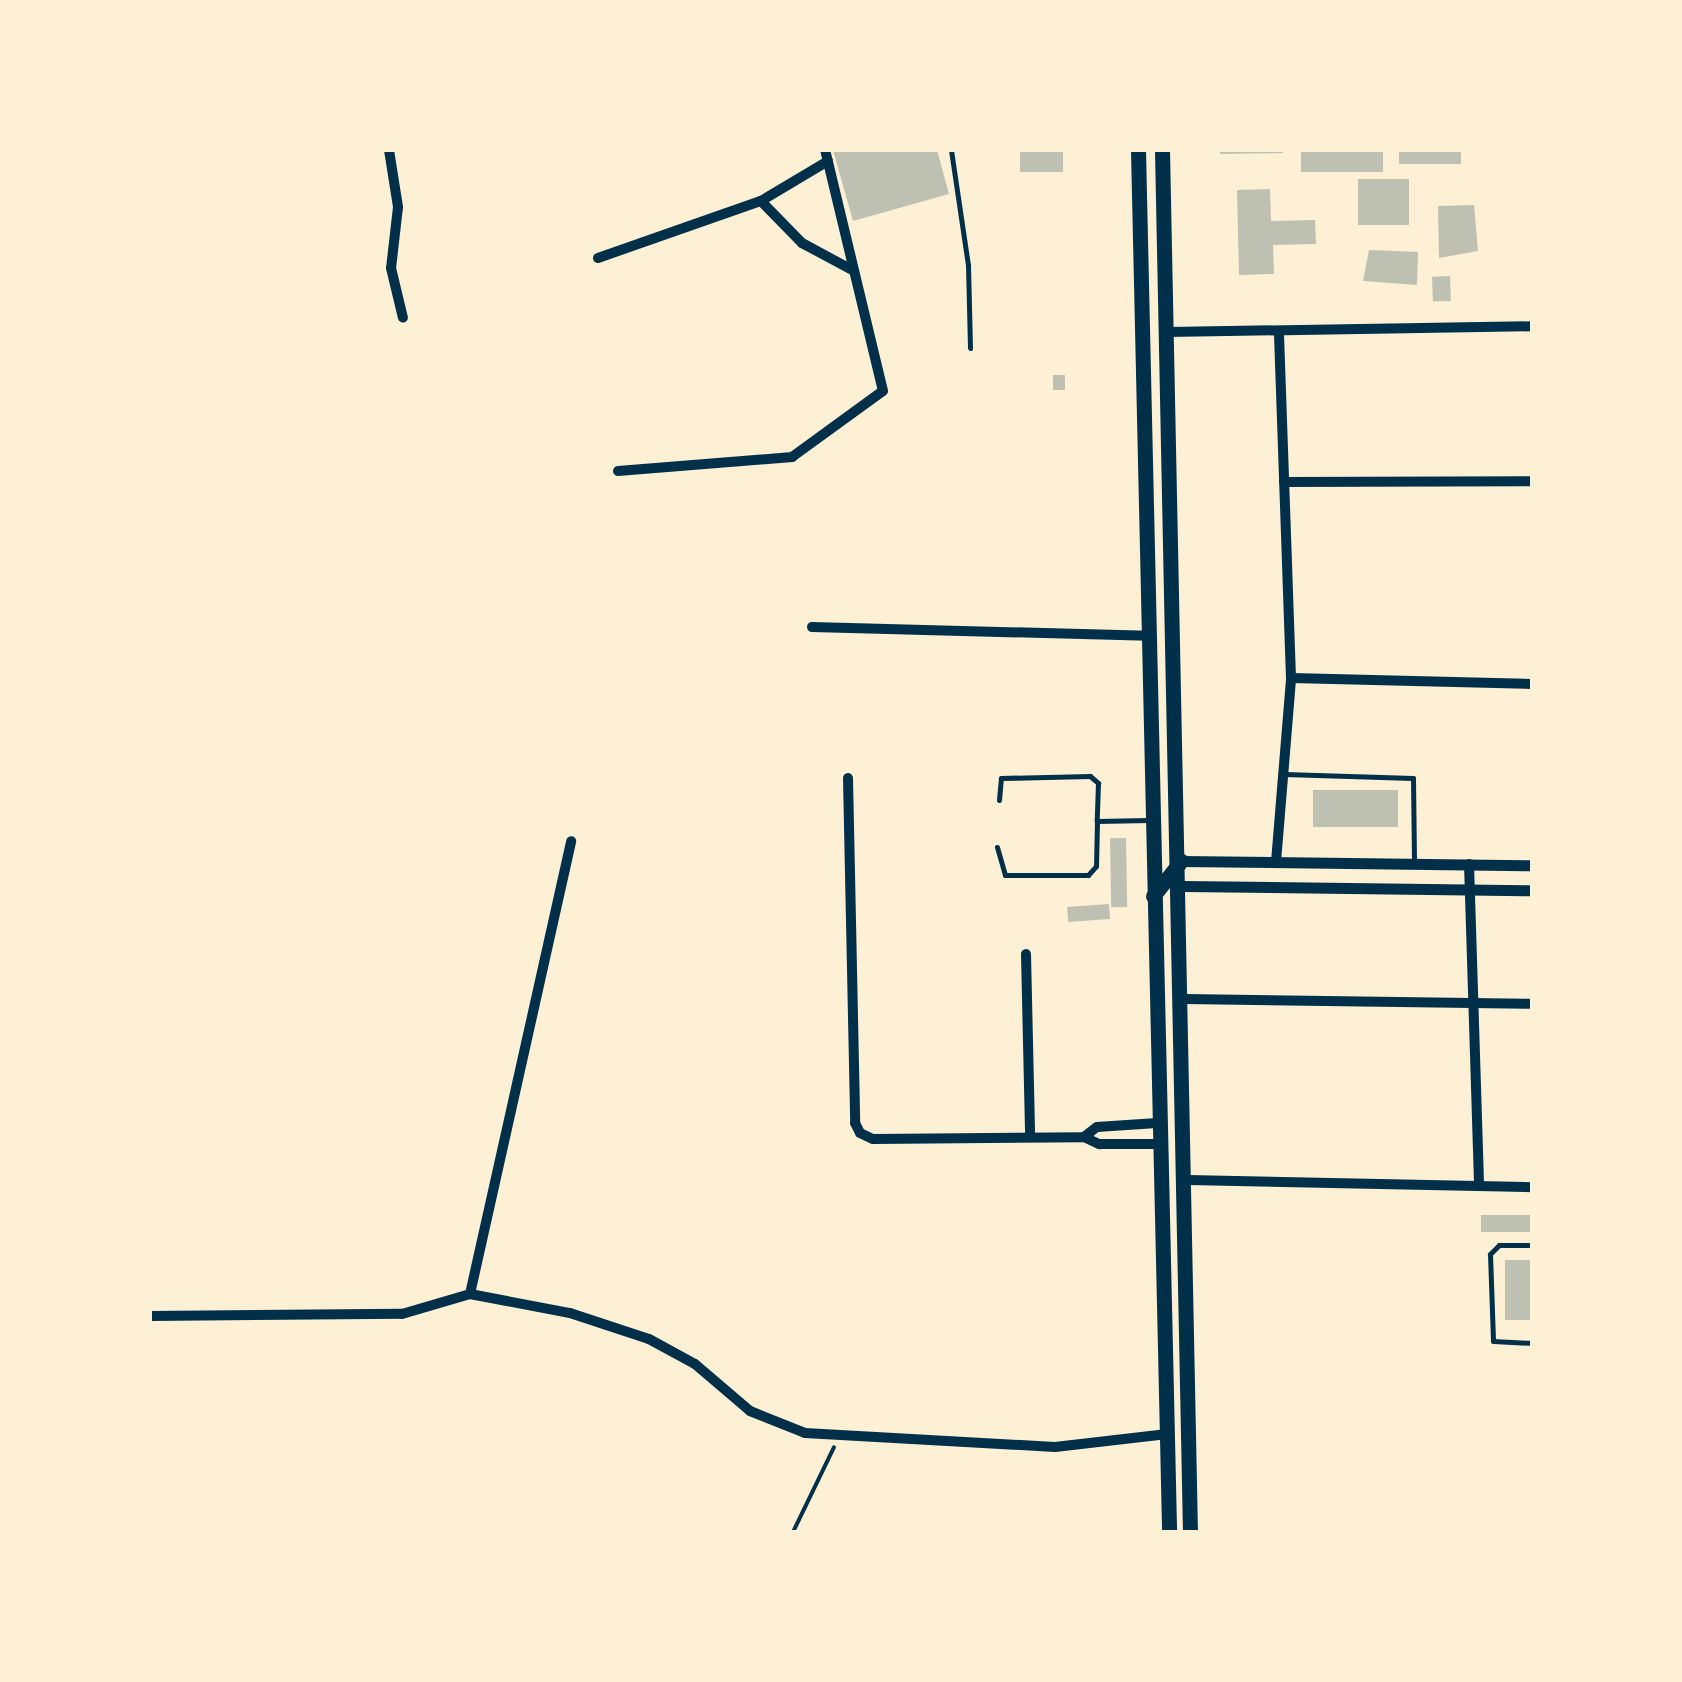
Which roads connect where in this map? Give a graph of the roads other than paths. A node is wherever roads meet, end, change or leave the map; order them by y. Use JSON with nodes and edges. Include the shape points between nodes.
{"nodes":[{"id":1,"x":390,"y":150,"type":"edge"},
{"id":2,"x":951,"y":150,"type":"edge"},
{"id":3,"x":1138,"y":150,"type":"edge"},
{"id":4,"x":1162,"y":150,"type":"edge"},
{"id":5,"x":827,"y":155,"type":"edge"},
{"id":6,"x":761,"y":201,"type":"junction"},
{"id":7,"x":598,"y":258,"type":"dead end"},
{"id":8,"x":854,"y":271,"type":"junction"},
{"id":9,"x":403,"y":318,"type":"dead end"},
{"id":10,"x":1532,"y":326,"type":"edge"},
{"id":11,"x":1279,"y":331,"type":"junction"},
{"id":12,"x":1167,"y":332,"type":"junction"},
{"id":13,"x":970,"y":348,"type":"dead end"},
{"id":14,"x":618,"y":471,"type":"dead end"},
{"id":15,"x":1532,"y":481,"type":"edge"},
{"id":16,"x":1284,"y":482,"type":"junction"},
{"id":17,"x":812,"y":627,"type":"dead end"},
{"id":18,"x":1148,"y":636,"type":"junction"},
{"id":19,"x":1291,"y":678,"type":"junction"},
{"id":20,"x":1532,"y":684,"type":"edge"},
{"id":21,"x":1284,"y":774,"type":"junction"},
{"id":22,"x":848,"y":778,"type":"dead end"},
{"id":23,"x":999,"y":800,"type":"dead end"},
{"id":24,"x":1152,"y":820,"type":"junction"},
{"id":25,"x":1097,"y":821,"type":"junction"},
{"id":26,"x":571,"y":840,"type":"dead end"},
{"id":27,"x":997,"y":848,"type":"dead end"},
{"id":28,"x":1181,"y":861,"type":"junction"},
{"id":29,"x":1276,"y":862,"type":"junction"},
{"id":30,"x":1414,"y":863,"type":"junction"},
{"id":31,"x":1469,"y":864,"type":"junction"},
{"id":32,"x":1532,"y":865,"type":"edge"},
{"id":33,"x":1182,"y":886,"type":"junction"},
{"id":34,"x":1470,"y":889,"type":"junction"},
{"id":35,"x":1532,"y":890,"type":"edge"},
{"id":36,"x":1151,"y":899,"type":"junction"},
{"id":37,"x":1026,"y":954,"type":"dead end"},
{"id":38,"x":1184,"y":998,"type":"junction"},
{"id":39,"x":1474,"y":1003,"type":"junction"},
{"id":40,"x":1532,"y":1004,"type":"edge"},
{"id":41,"x":1156,"y":1123,"type":"junction"},
{"id":42,"x":1030,"y":1137,"type":"junction"},
{"id":43,"x":1084,"y":1137,"type":"junction"},
{"id":44,"x":1157,"y":1144,"type":"junction"},
{"id":45,"x":1188,"y":1180,"type":"junction"},
{"id":46,"x":1479,"y":1186,"type":"junction"},
{"id":47,"x":1532,"y":1187,"type":"edge"},
{"id":48,"x":1532,"y":1245,"type":"edge"},
{"id":49,"x":470,"y":1294,"type":"junction"},
{"id":50,"x":150,"y":1316,"type":"edge"},
{"id":51,"x":1532,"y":1343,"type":"edge"},
{"id":52,"x":1167,"y":1434,"type":"junction"},
{"id":53,"x":1169,"y":1532,"type":"edge"},
{"id":54,"x":1190,"y":1532,"type":"edge"}],
"edges":[{"from":1,"to":9,"type":"street","via":[[398,207],[391,268]]},
{"from":2,"to":13,"type":"lane","via":[[968,265]]},
{"from":3,"to":18,"type":"highway"},
{"from":4,"to":12,"type":"highway"},
{"from":5,"to":6,"type":"street"},
{"from":5,"to":8,"type":"street"},
{"from":6,"to":7,"type":"street"},
{"from":6,"to":8,"type":"street","via":[[802,243]]},
{"from":8,"to":14,"type":"street","via":[[883,392],[792,457]]},
{"from":10,"to":11,"type":"street"},
{"from":11,"to":12,"type":"street"},
{"from":11,"to":16,"type":"street"},
{"from":12,"to":28,"type":"highway"},
{"from":15,"to":16,"type":"street"},
{"from":16,"to":19,"type":"street"},
{"from":17,"to":18,"type":"street"},
{"from":18,"to":24,"type":"highway"},
{"from":19,"to":20,"type":"street"},
{"from":19,"to":21,"type":"street"},
{"from":21,"to":29,"type":"street"},
{"from":21,"to":30,"type":"lane","via":[[1413,778]]},
{"from":22,"to":42,"type":"street","via":[[855,1123],[873,1139]]},
{"from":23,"to":25,"type":"lane","via":[[1001,778],[1090,776],[1098,783]]},
{"from":24,"to":25,"type":"lane"},
{"from":24,"to":36,"type":"highway"},
{"from":25,"to":27,"type":"lane","via":[[1096,866],[1088,875],[1005,874]]},
{"from":26,"to":49,"type":"street"},
{"from":28,"to":29,"type":"street"},
{"from":28,"to":33,"type":"highway"},
{"from":28,"to":36,"type":"highway"},
{"from":29,"to":30,"type":"street"},
{"from":30,"to":31,"type":"street"},
{"from":31,"to":32,"type":"street"},
{"from":31,"to":34,"type":"street"},
{"from":33,"to":34,"type":"street"},
{"from":33,"to":38,"type":"highway"},
{"from":34,"to":35,"type":"street"},
{"from":34,"to":39,"type":"street"},
{"from":36,"to":41,"type":"highway"},
{"from":37,"to":42,"type":"street"},
{"from":38,"to":39,"type":"street"},
{"from":38,"to":45,"type":"highway"},
{"from":39,"to":40,"type":"street"},
{"from":39,"to":46,"type":"street"},
{"from":41,"to":43,"type":"street","via":[[1097,1127]]},
{"from":41,"to":44,"type":"highway"},
{"from":42,"to":43,"type":"street"},
{"from":43,"to":44,"type":"street","via":[[1099,1144]]},
{"from":44,"to":52,"type":"highway"},
{"from":45,"to":46,"type":"street"},
{"from":45,"to":54,"type":"highway"},
{"from":46,"to":47,"type":"street"},
{"from":48,"to":51,"type":"lane","via":[[1499,1245],[1490,1254],[1493,1341]]},
{"from":49,"to":50,"type":"street","via":[[402,1314]]},
{"from":49,"to":52,"type":"street","via":[[649,1339],[777,1424],[838,1436],[1056,1448]]},
{"from":52,"to":53,"type":"highway"}]}
